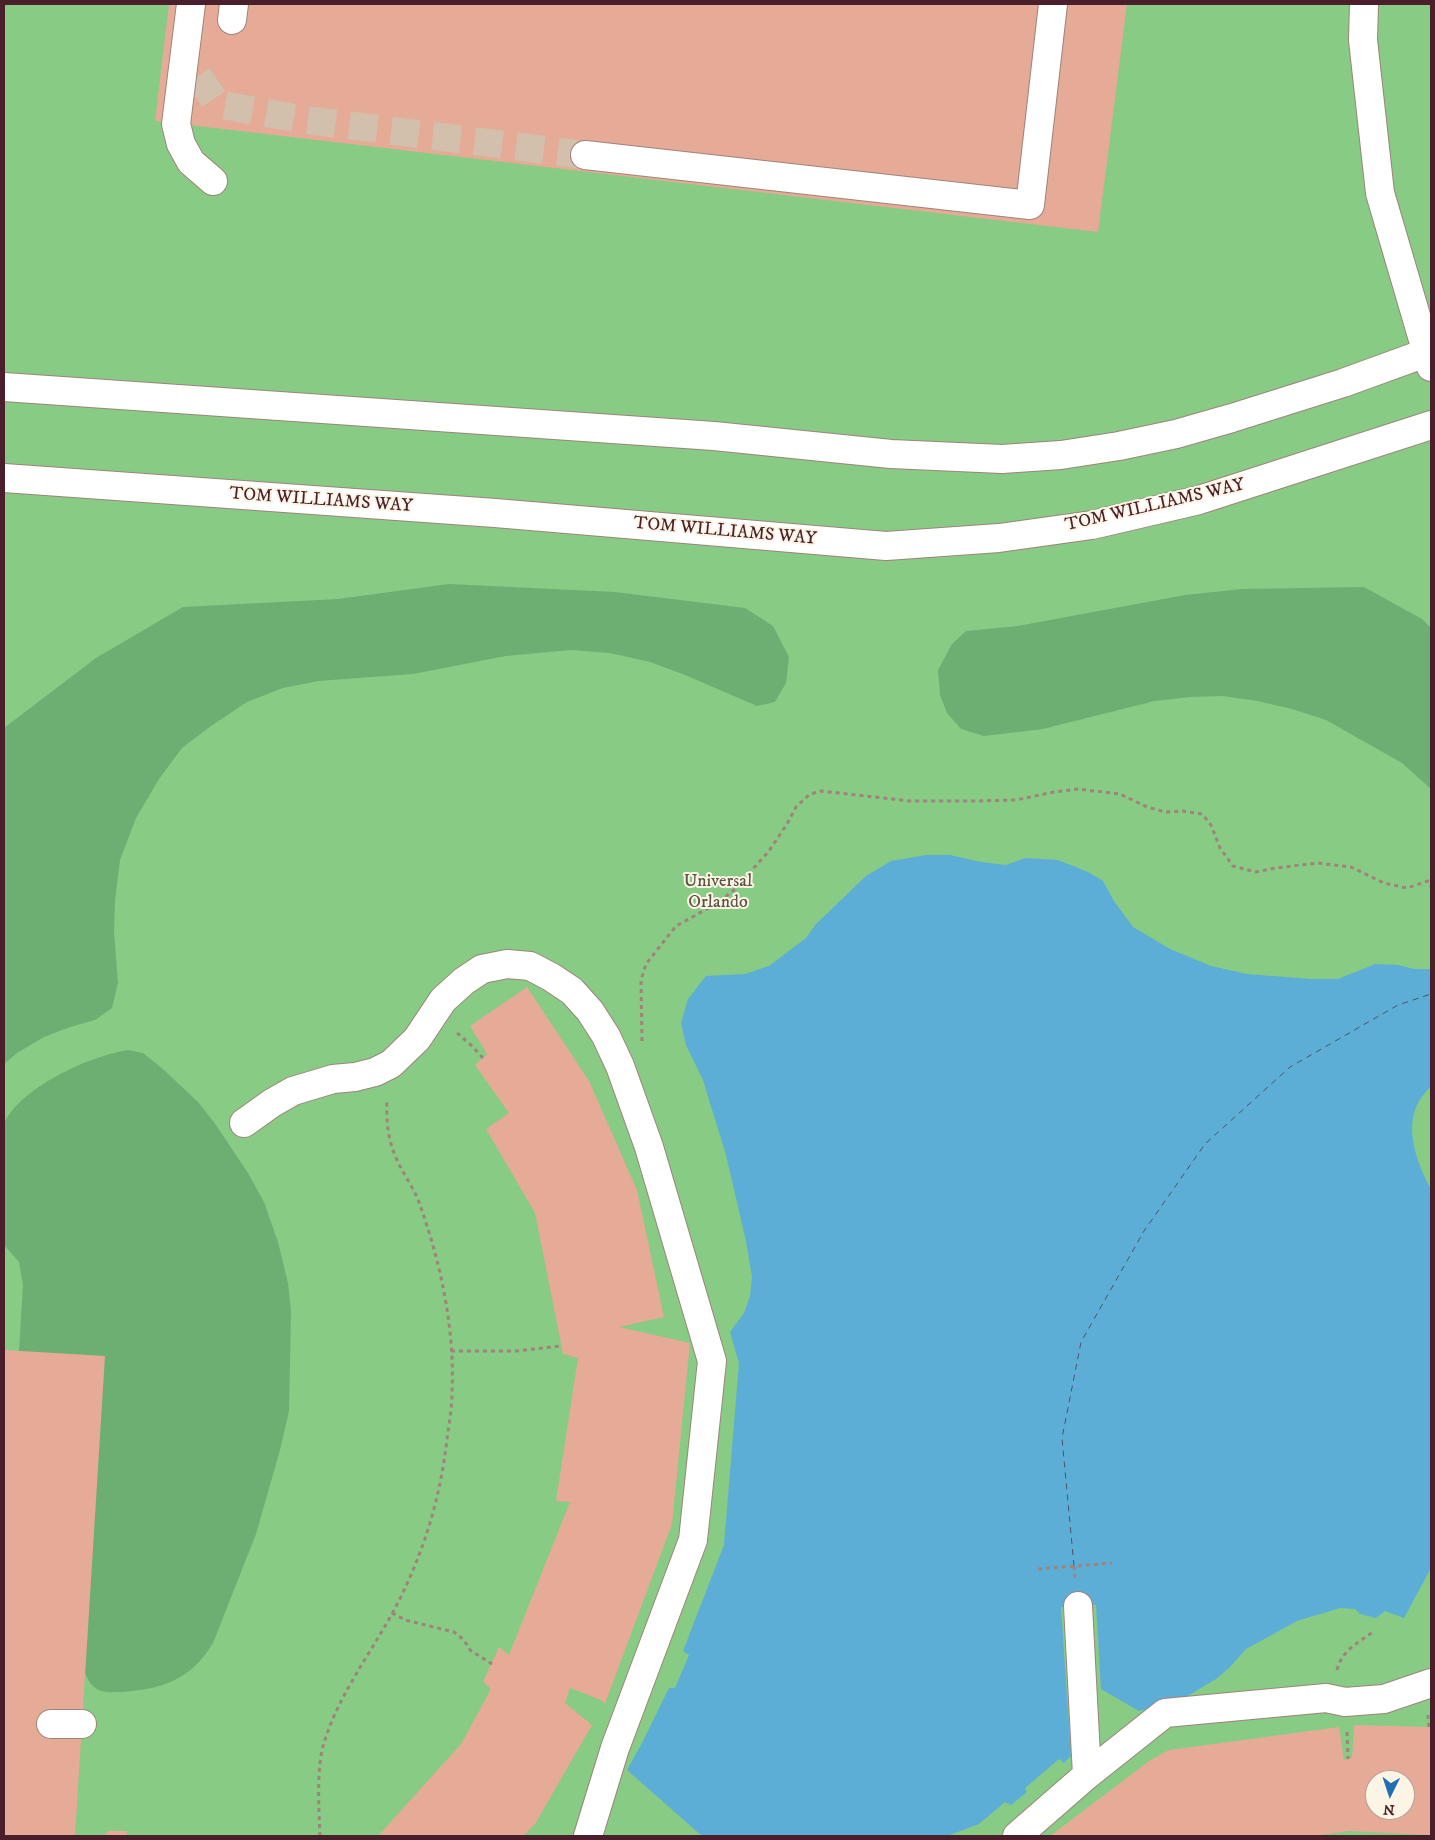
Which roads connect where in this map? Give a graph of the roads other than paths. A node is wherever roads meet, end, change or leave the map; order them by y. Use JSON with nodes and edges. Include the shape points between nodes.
{"nodes":[{"id":1,"x":191,"y":4,"type":"edge"},
{"id":2,"x":205,"y":4,"type":"edge"},
{"id":3,"x":1053,"y":4,"type":"edge"},
{"id":4,"x":1364,"y":4,"type":"edge"},
{"id":5,"x":198,"y":76,"type":"tunnel mouth"},
{"id":6,"x":585,"y":155,"type":"tunnel mouth"},
{"id":7,"x":214,"y":181,"type":"dead end"},
{"id":8,"x":1430,"y":357,"type":"edge"},
{"id":9,"x":4,"y":387,"type":"edge"},
{"id":10,"x":1431,"y":425,"type":"edge"},
{"id":11,"x":4,"y":478,"type":"edge"},
{"id":12,"x":254,"y":1115,"type":"dead end"},
{"id":13,"x":1078,"y":1606,"type":"dead end"},
{"id":14,"x":1431,"y":1683,"type":"edge"},
{"id":15,"x":51,"y":1724,"type":"dead end"},
{"id":16,"x":82,"y":1724,"type":"dead end"},
{"id":17,"x":1087,"y":1775,"type":"junction"},
{"id":18,"x":588,"y":1836,"type":"edge"},
{"id":19,"x":1017,"y":1836,"type":"edge"}],
"edges":[{"from":1,"to":7,"type":"street","via":[[176,124],[190,162]]},
{"from":2,"to":5,"type":"street"},
{"from":3,"to":6,"type":"street","via":[[1030,205]]},
{"from":4,"to":8,"type":"street","via":[[1363,40],[1380,193]]},
{"from":8,"to":9,"type":"street","via":[[1176,434],[1061,455],[1002,459],[891,454],[714,436]]},
{"from":10,"to":11,"type":"street","name":"TOM WILLIAMS WAY","via":[[1199,500],[1092,524],[999,538],[886,546],[495,513]]},
{"from":12,"to":18,"type":"street","via":[[293,1091],[332,1079],[375,1072],[391,1064],[417,1039],[443,1000],[464,981],[482,969],[506,964],[530,966],[572,991],[590,1010],[620,1066],[649,1147],[712,1361],[693,1540],[615,1748]]},
{"from":13,"to":17,"type":"street"},
{"from":14,"to":17,"type":"street","via":[[1384,1699],[1345,1702],[1326,1698],[1165,1713]]},
{"from":15,"to":16,"type":"street"},
{"from":17,"to":19,"type":"street"}]}
